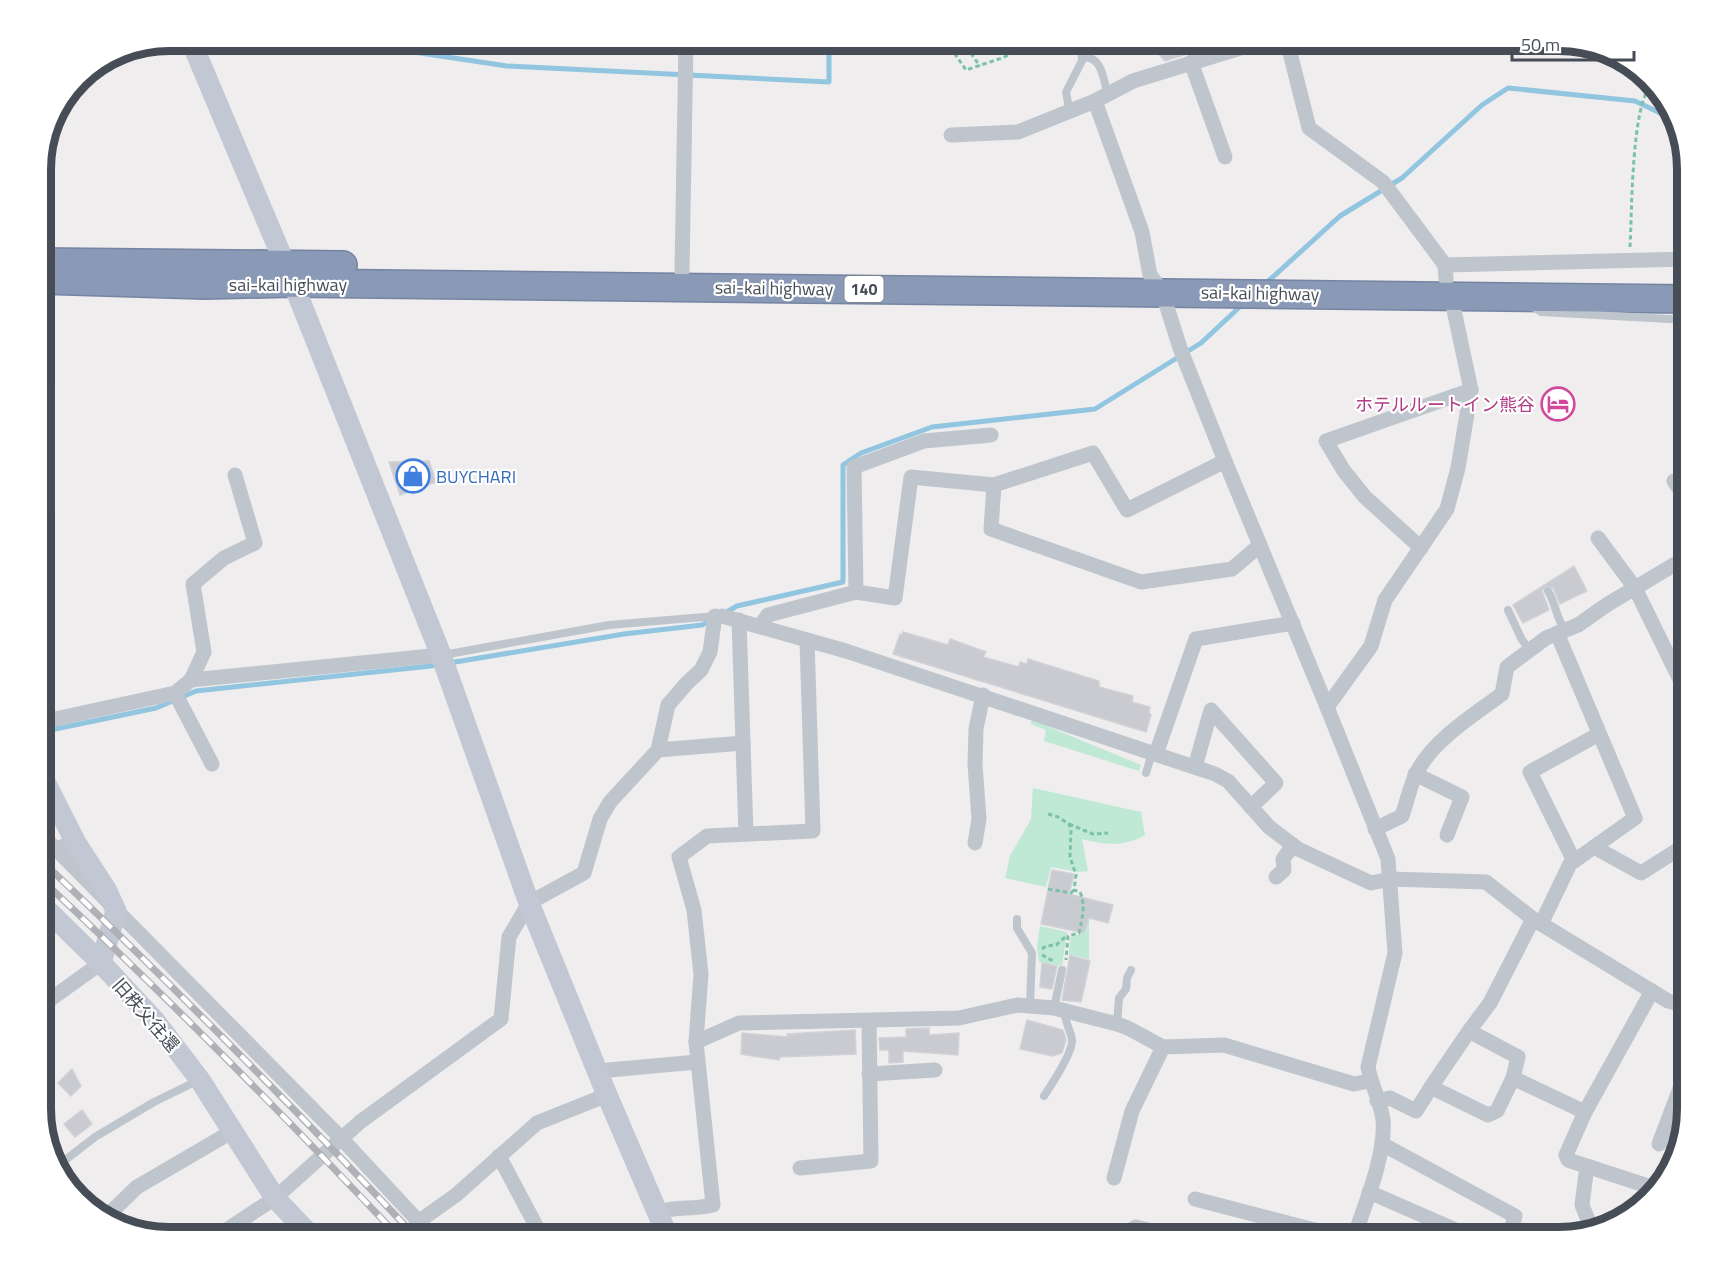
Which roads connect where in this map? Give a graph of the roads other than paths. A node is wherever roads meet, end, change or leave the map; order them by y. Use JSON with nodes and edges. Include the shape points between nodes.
{"nodes":[{"id":1,"x":195,"y":51,"type":"edge"},
{"id":2,"x":686,"y":51,"type":"edge"},
{"id":3,"x":1081,"y":51,"type":"edge"},
{"id":4,"x":1227,"y":51,"type":"edge"},
{"id":5,"x":1290,"y":51,"type":"edge"},
{"id":6,"x":1082,"y":59,"type":"junction"},
{"id":7,"x":1191,"y":62,"type":"junction"},
{"id":8,"x":1102,"y":98,"type":"junction"},
{"id":9,"x":1074,"y":110,"type":"junction"},
{"id":10,"x":951,"y":135,"type":"dead end"},
{"id":11,"x":1225,"y":157,"type":"dead end"},
{"id":12,"x":1677,"y":259,"type":"edge"},
{"id":13,"x":51,"y":262,"type":"edge"},
{"id":14,"x":682,"y":271,"type":"junction"},
{"id":15,"x":289,"y":273,"type":"junction"},
{"id":16,"x":51,"y":280,"type":"edge"},
{"id":17,"x":1447,"y":280,"type":"junction"},
{"id":18,"x":1677,"y":282,"type":"edge"},
{"id":19,"x":1156,"y":283,"type":"junction"},
{"id":20,"x":1517,"y":296,"type":"junction"},
{"id":21,"x":1677,"y":299,"type":"edge"},
{"id":22,"x":1677,"y":319,"type":"edge"},
{"id":23,"x":1471,"y":390,"type":"junction"},
{"id":24,"x":991,"y":435,"type":"dead end"},
{"id":25,"x":1225,"y":460,"type":"junction"},
{"id":26,"x":235,"y":475,"type":"dead end"},
{"id":27,"x":1674,"y":481,"type":"dead end"},
{"id":28,"x":994,"y":485,"type":"junction"},
{"id":29,"x":1677,"y":485,"type":"edge"},
{"id":30,"x":1598,"y":538,"type":"dead end"},
{"id":31,"x":1260,"y":545,"type":"junction"},
{"id":32,"x":1420,"y":548,"type":"junction"},
{"id":33,"x":1677,"y":563,"type":"edge"},
{"id":34,"x":1635,"y":588,"type":"junction"},
{"id":35,"x":1548,"y":591,"type":"dead end"},
{"id":36,"x":855,"y":592,"type":"junction"},
{"id":37,"x":1508,"y":610,"type":"dead end"},
{"id":38,"x":719,"y":616,"type":"junction"},
{"id":39,"x":739,"y":620,"type":"junction"},
{"id":40,"x":1293,"y":623,"type":"junction"},
{"id":41,"x":760,"y":626,"type":"junction"},
{"id":42,"x":1561,"y":632,"type":"junction"},
{"id":43,"x":807,"y":640,"type":"junction"},
{"id":44,"x":1529,"y":650,"type":"junction"},
{"id":45,"x":441,"y":655,"type":"junction"},
{"id":46,"x":1677,"y":672,"type":"edge"},
{"id":47,"x":191,"y":680,"type":"junction"},
{"id":48,"x":175,"y":693,"type":"junction"},
{"id":49,"x":982,"y":695,"type":"junction"},
{"id":50,"x":1327,"y":706,"type":"junction"},
{"id":51,"x":51,"y":720,"type":"edge"},
{"id":52,"x":1599,"y":734,"type":"junction"},
{"id":53,"x":743,"y":743,"type":"junction"},
{"id":54,"x":658,"y":750,"type":"junction"},
{"id":55,"x":1154,"y":753,"type":"junction"},
{"id":56,"x":212,"y":764,"type":"dead end"},
{"id":57,"x":1195,"y":767,"type":"junction"},
{"id":58,"x":1146,"y":774,"type":"dead end"},
{"id":59,"x":1415,"y":774,"type":"junction"},
{"id":60,"x":51,"y":803,"type":"edge"},
{"id":61,"x":1251,"y":807,"type":"junction"},
{"id":62,"x":1375,"y":829,"type":"junction"},
{"id":63,"x":746,"y":834,"type":"junction"},
{"id":64,"x":1448,"y":835,"type":"dead end"},
{"id":65,"x":51,"y":839,"type":"edge"},
{"id":66,"x":975,"y":843,"type":"dead end"},
{"id":67,"x":1293,"y":845,"type":"junction"},
{"id":68,"x":66,"y":846,"type":"junction"},
{"id":69,"x":1594,"y":847,"type":"junction"},
{"id":70,"x":1677,"y":851,"type":"edge"},
{"id":71,"x":1574,"y":861,"type":"junction"},
{"id":72,"x":1276,"y":878,"type":"dead end"},
{"id":73,"x":1390,"y":879,"type":"junction"},
{"id":74,"x":529,"y":903,"type":"junction"},
{"id":75,"x":116,"y":911,"type":"junction"},
{"id":76,"x":51,"y":914,"type":"edge"},
{"id":77,"x":1017,"y":919,"type":"dead end"},
{"id":78,"x":1537,"y":921,"type":"junction"},
{"id":79,"x":101,"y":963,"type":"junction"},
{"id":80,"x":1064,"y":966,"type":"road end"},
{"id":81,"x":1131,"y":970,"type":"dead end"},
{"id":82,"x":1652,"y":991,"type":"junction"},
{"id":83,"x":51,"y":999,"type":"edge"},
{"id":84,"x":1677,"y":1003,"type":"edge"},
{"id":85,"x":1029,"y":1006,"type":"junction"},
{"id":86,"x":1060,"y":1010,"type":"junction"},
{"id":87,"x":868,"y":1021,"type":"junction"},
{"id":88,"x":1117,"y":1024,"type":"junction"},
{"id":89,"x":1469,"y":1031,"type":"junction"},
{"id":90,"x":696,"y":1042,"type":"junction"},
{"id":91,"x":1162,"y":1047,"type":"junction"},
{"id":92,"x":698,"y":1062,"type":"junction"},
{"id":93,"x":934,"y":1070,"type":"dead end"},
{"id":94,"x":598,"y":1071,"type":"junction"},
{"id":95,"x":869,"y":1074,"type":"junction"},
{"id":96,"x":1513,"y":1078,"type":"junction"},
{"id":97,"x":200,"y":1080,"type":"junction"},
{"id":98,"x":1370,"y":1081,"type":"junction"},
{"id":99,"x":1431,"y":1087,"type":"junction"},
{"id":100,"x":607,"y":1095,"type":"junction"},
{"id":101,"x":1044,"y":1096,"type":"dead end"},
{"id":102,"x":1677,"y":1098,"type":"edge"},
{"id":103,"x":1377,"y":1101,"type":"junction"},
{"id":104,"x":1585,"y":1112,"type":"junction"},
{"id":105,"x":233,"y":1131,"type":"junction"},
{"id":106,"x":342,"y":1138,"type":"junction"},
{"id":107,"x":1383,"y":1144,"type":"junction"},
{"id":108,"x":1659,"y":1144,"type":"dead end"},
{"id":109,"x":500,"y":1156,"type":"junction"},
{"id":110,"x":64,"y":1161,"type":"edge"},
{"id":111,"x":1587,"y":1166,"type":"junction"},
{"id":112,"x":800,"y":1168,"type":"dead end"},
{"id":113,"x":1114,"y":1178,"type":"dead end"},
{"id":114,"x":1649,"y":1186,"type":"edge"},
{"id":115,"x":1369,"y":1191,"type":"junction"},
{"id":116,"x":274,"y":1198,"type":"junction"},
{"id":117,"x":1195,"y":1199,"type":"dead end"},
{"id":118,"x":112,"y":1212,"type":"edge"},
{"id":119,"x":658,"y":1212,"type":"junction"},
{"id":120,"x":418,"y":1222,"type":"junction"},
{"id":121,"x":1589,"y":1223,"type":"edge"},
{"id":122,"x":232,"y":1227,"type":"edge"},
{"id":123,"x":302,"y":1227,"type":"edge"},
{"id":124,"x":423,"y":1227,"type":"edge"},
{"id":125,"x":536,"y":1227,"type":"edge"},
{"id":126,"x":664,"y":1227,"type":"edge"},
{"id":127,"x":1301,"y":1227,"type":"edge"},
{"id":128,"x":1358,"y":1227,"type":"edge"},
{"id":129,"x":1448,"y":1227,"type":"edge"},
{"id":130,"x":1512,"y":1227,"type":"edge"}],
"edges":[{"from":1,"to":15,"type":"street"},
{"from":2,"to":14,"type":"street"},
{"from":3,"to":6,"type":"lane"},
{"from":4,"to":7,"type":"street"},
{"from":5,"to":17,"type":"street","via":[[1309,128],[1383,182]]},
{"from":6,"to":8,"type":"lane","via":[[1088,56],[1100,66]]},
{"from":6,"to":9,"type":"lane","via":[[1066,92]]},
{"from":7,"to":8,"type":"street","via":[[1132,81]]},
{"from":7,"to":11,"type":"street"},
{"from":8,"to":9,"type":"street"},
{"from":8,"to":19,"type":"street"},
{"from":9,"to":10,"type":"street","via":[[1018,132]]},
{"from":12,"to":17,"type":"street","via":[[1629,260]]},
{"from":13,"to":15,"type":"highway","name":"sai-kai highway","number":"140"},
{"from":14,"to":15,"type":"highway","name":"sai-kai highway","number":"140"},
{"from":14,"to":19,"type":"highway","name":"sai-kai highway","number":"140","via":[[891,271]]},
{"from":15,"to":16,"type":"highway","name":"sai-kai highway","number":"140","via":[[205,285]]},
{"from":15,"to":19,"type":"highway","name":"sai-kai highway","number":"140"},
{"from":15,"to":45,"type":"street"},
{"from":17,"to":18,"type":"highway","name":"sai-kai highway","number":"140"},
{"from":17,"to":19,"type":"highway","name":"sai-kai highway","number":"140"},
{"from":17,"to":20,"type":"highway","name":"sai-kai highway","number":"140"},
{"from":17,"to":23,"type":"street"},
{"from":19,"to":25,"type":"street"},
{"from":20,"to":21,"type":"highway","name":"sai-kai highway","number":"140"},
{"from":20,"to":22,"type":"lane","via":[[1541,312]]},
{"from":23,"to":32,"type":"street","via":[[1447,509]]},
{"from":23,"to":32,"type":"street","via":[[1326,441],[1365,496]]},
{"from":24,"to":36,"type":"street","via":[[924,441],[854,467]]},
{"from":25,"to":28,"type":"street","via":[[1127,510],[1093,453]]},
{"from":25,"to":31,"type":"street"},
{"from":26,"to":47,"type":"street","via":[[255,543],[224,558],[193,584],[204,652]]},
{"from":27,"to":29,"type":"street"},
{"from":28,"to":31,"type":"street","via":[[991,529],[1141,582],[1232,569]]},
{"from":28,"to":36,"type":"street","via":[[911,477],[895,598]]},
{"from":30,"to":34,"type":"street"},
{"from":31,"to":40,"type":"street"},
{"from":32,"to":50,"type":"street","via":[[1385,600],[1371,646]]},
{"from":33,"to":34,"type":"street"},
{"from":34,"to":42,"type":"street"},
{"from":34,"to":46,"type":"street"},
{"from":35,"to":42,"type":"lane","via":[[1556,606]]},
{"from":36,"to":41,"type":"street","via":[[768,615]]},
{"from":37,"to":44,"type":"lane"},
{"from":38,"to":39,"type":"street"},
{"from":38,"to":45,"type":"lane","via":[[609,625]]},
{"from":38,"to":54,"type":"street","via":[[701,670],[668,705]]},
{"from":39,"to":41,"type":"street"},
{"from":39,"to":53,"type":"street"},
{"from":40,"to":50,"type":"street"},
{"from":40,"to":55,"type":"street","via":[[1196,639]]},
{"from":41,"to":43,"type":"street"},
{"from":42,"to":44,"type":"street"},
{"from":42,"to":52,"type":"street"},
{"from":43,"to":49,"type":"street"},
{"from":43,"to":63,"type":"street","via":[[813,831]]},
{"from":44,"to":59,"type":"street","via":[[1507,666],[1502,694],[1425,757]]},
{"from":45,"to":47,"type":"street"},
{"from":45,"to":74,"type":"street"},
{"from":47,"to":48,"type":"street"},
{"from":48,"to":51,"type":"street"},
{"from":48,"to":56,"type":"street"},
{"from":49,"to":55,"type":"street"},
{"from":49,"to":66,"type":"street","via":[[976,729],[980,819]]},
{"from":50,"to":62,"type":"street"},
{"from":52,"to":69,"type":"street","via":[[1635,818]]},
{"from":52,"to":71,"type":"street","via":[[1530,772]]},
{"from":53,"to":54,"type":"street"},
{"from":53,"to":63,"type":"street"},
{"from":54,"to":74,"type":"street","via":[[610,802],[600,819],[584,873]]},
{"from":55,"to":57,"type":"street"},
{"from":55,"to":58,"type":"lane"},
{"from":57,"to":61,"type":"street","via":[[1228,781]]},
{"from":57,"to":61,"type":"street","via":[[1211,710],[1276,783]]},
{"from":59,"to":62,"type":"street","via":[[1402,816]]},
{"from":59,"to":64,"type":"street","via":[[1462,797]]},
{"from":60,"to":68,"type":"street"},
{"from":61,"to":67,"type":"street"},
{"from":62,"to":73,"type":"street","via":[[1388,859]]},
{"from":63,"to":90,"type":"street","via":[[707,836],[680,857],[694,910],[701,974]]},
{"from":65,"to":68,"type":"street"},
{"from":67,"to":72,"type":"street","via":[[1283,859],[1284,870]]},
{"from":67,"to":73,"type":"street","via":[[1371,883]]},
{"from":68,"to":75,"type":"street","via":[[107,891]]},
{"from":69,"to":70,"type":"street","via":[[1641,873]]},
{"from":69,"to":71,"type":"street"},
{"from":71,"to":78,"type":"street"},
{"from":73,"to":78,"type":"street","via":[[1486,882]]},
{"from":73,"to":98,"type":"street","via":[[1395,953],[1368,1067]]},
{"from":74,"to":94,"type":"street"},
{"from":74,"to":106,"type":"street","via":[[509,937],[501,1019]]},
{"from":75,"to":79,"type":"street","name":"旧秩父往還"},
{"from":75,"to":106,"type":"street"},
{"from":76,"to":79,"type":"street"},
{"from":77,"to":85,"type":"lane","via":[[1017,928],[1032,953]]},
{"from":78,"to":82,"type":"street"},
{"from":78,"to":89,"type":"street","via":[[1490,1003]]},
{"from":79,"to":83,"type":"street"},
{"from":79,"to":97,"type":"street","name":"旧秩父往還","via":[[155,1022]]},
{"from":80,"to":86,"type":"lane"},
{"from":81,"to":88,"type":"lane","via":[[1126,990],[1119,998]]},
{"from":82,"to":84,"type":"street"},
{"from":82,"to":104,"type":"street"},
{"from":85,"to":86,"type":"street"},
{"from":85,"to":87,"type":"street","via":[[958,1018]]},
{"from":86,"to":88,"type":"street"},
{"from":86,"to":101,"type":"lane","via":[[1072,1037],[1071,1052]]},
{"from":87,"to":90,"type":"street","via":[[739,1023]]},
{"from":87,"to":95,"type":"street"},
{"from":88,"to":91,"type":"street"},
{"from":89,"to":96,"type":"street","via":[[1518,1057]]},
{"from":89,"to":99,"type":"street"},
{"from":90,"to":92,"type":"street"},
{"from":91,"to":98,"type":"street","via":[[1224,1045],[1354,1084]]},
{"from":91,"to":113,"type":"street","via":[[1132,1111]]},
{"from":92,"to":94,"type":"street"},
{"from":92,"to":119,"type":"street","via":[[713,1205]]},
{"from":93,"to":95,"type":"street"},
{"from":94,"to":100,"type":"street"},
{"from":95,"to":112,"type":"street","via":[[871,1161]]},
{"from":96,"to":99,"type":"street","via":[[1497,1111],[1488,1115]]},
{"from":96,"to":104,"type":"street"},
{"from":97,"to":105,"type":"street","name":"旧秩父往還"},
{"from":97,"to":110,"type":"lane","via":[[95,1137]]},
{"from":98,"to":103,"type":"street"},
{"from":99,"to":103,"type":"street","via":[[1416,1111],[1390,1098]]},
{"from":100,"to":109,"type":"street","via":[[537,1123]]},
{"from":100,"to":119,"type":"street"},
{"from":102,"to":108,"type":"street"},
{"from":103,"to":107,"type":"street","via":[[1383,1119]]},
{"from":104,"to":111,"type":"street","via":[[1566,1155],[1568,1160]]},
{"from":105,"to":116,"type":"street","name":"旧秩父往還"},
{"from":105,"to":118,"type":"street","via":[[137,1188]]},
{"from":106,"to":116,"type":"street"},
{"from":106,"to":120,"type":"street"},
{"from":107,"to":115,"type":"street"},
{"from":107,"to":130,"type":"street","via":[[1515,1216]]},
{"from":109,"to":120,"type":"street"},
{"from":109,"to":125,"type":"street"},
{"from":111,"to":114,"type":"street"},
{"from":111,"to":121,"type":"street","via":[[1582,1205]]},
{"from":115,"to":128,"type":"street"},
{"from":115,"to":129,"type":"street"},
{"from":116,"to":122,"type":"street"},
{"from":116,"to":123,"type":"street","name":"旧秩父往還"},
{"from":117,"to":127,"type":"street"},
{"from":119,"to":126,"type":"street"},
{"from":120,"to":124,"type":"street"}]}
